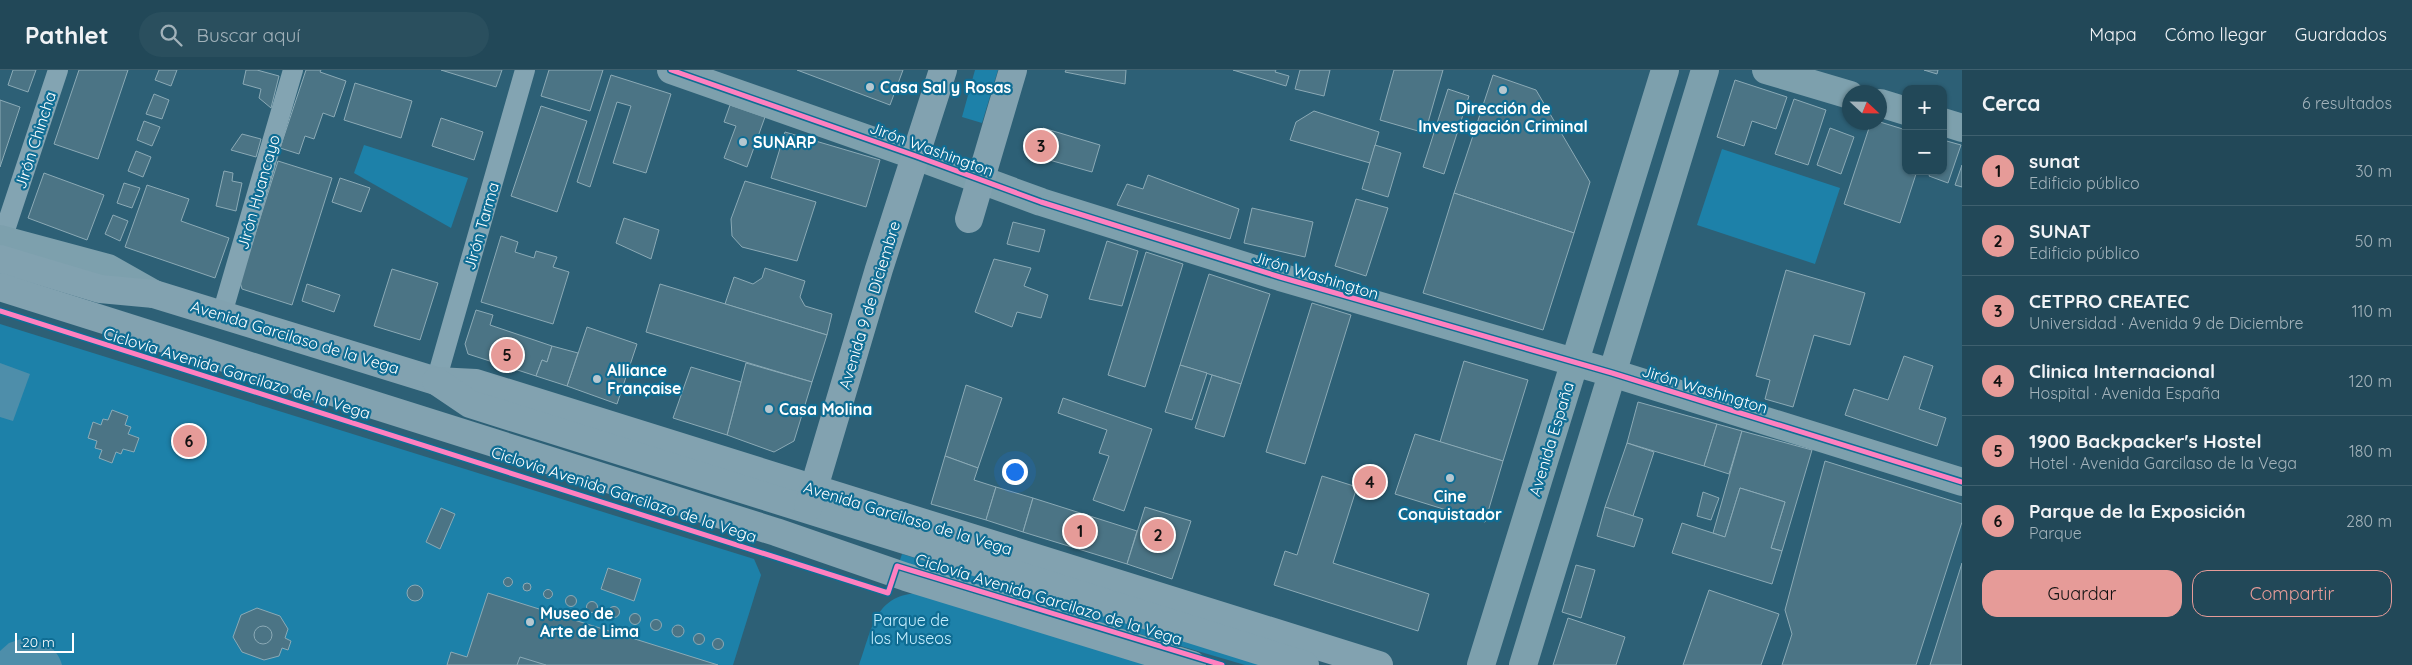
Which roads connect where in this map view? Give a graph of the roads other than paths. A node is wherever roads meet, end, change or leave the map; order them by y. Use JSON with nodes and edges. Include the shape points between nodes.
{"nodes":[{"id":1,"x":58,"y":70,"type":"edge"},
{"id":2,"x":293,"y":70,"type":"edge"},
{"id":3,"x":524,"y":70,"type":"edge"},
{"id":4,"x":671,"y":70,"type":"edge"},
{"id":5,"x":943,"y":70,"type":"edge"},
{"id":6,"x":1013,"y":70,"type":"edge"},
{"id":7,"x":1665,"y":70,"type":"edge"},
{"id":8,"x":1705,"y":70,"type":"edge"},
{"id":9,"x":1766,"y":70,"type":"edge"},
{"id":10,"x":1842,"y":93,"type":"edge"},
{"id":11,"x":1887,"y":105,"type":"edge"},
{"id":12,"x":1902,"y":110,"type":"edge"},
{"id":13,"x":1947,"y":123,"type":"edge"},
{"id":14,"x":1962,"y":128,"type":"edge"},
{"id":15,"x":916,"y":156,"type":"junction"},
{"id":16,"x":980,"y":180,"type":"junction"},
{"id":17,"x":969,"y":219,"type":"dead end"},
{"id":18,"x":1,"y":246,"type":"edge"},
{"id":19,"x":0,"y":287,"type":"edge"},
{"id":20,"x":222,"y":314,"type":"junction"},
{"id":21,"x":1593,"y":368,"type":"junction"},
{"id":22,"x":436,"y":381,"type":"junction"},
{"id":23,"x":1962,"y":482,"type":"edge"},
{"id":24,"x":811,"y":500,"type":"junction"},
{"id":25,"x":801,"y":541,"type":"junction"},
{"id":26,"x":1192,"y":665,"type":"edge"},
{"id":27,"x":1305,"y":665,"type":"edge"},
{"id":28,"x":1379,"y":665,"type":"edge"},
{"id":29,"x":1481,"y":665,"type":"edge"},
{"id":30,"x":1524,"y":665,"type":"edge"}],
"edges":[{"from":1,"to":18,"type":"street","name":"Jirón Chincha"},
{"from":2,"to":20,"type":"street","name":"Jirón Huancayo"},
{"from":3,"to":22,"type":"street","name":"Jirón Tarma"},
{"from":4,"to":15,"type":"street","name":"Jirón Washington"},
{"from":5,"to":15,"type":"main road","name":"Avenida 9 de Diciembre"},
{"from":6,"to":16,"type":"main road"},
{"from":7,"to":21,"type":"street","name":"Avenida España"},
{"from":8,"to":21,"type":"street","name":"Avenida España"},
{"from":9,"to":10,"type":"street"},
{"from":11,"to":12,"type":"street"},
{"from":13,"to":14,"type":"street"},
{"from":15,"to":16,"type":"street","name":"Jirón Washington"},
{"from":15,"to":24,"type":"main road","name":"Avenida 9 de Diciembre"},
{"from":16,"to":17,"type":"main road"},
{"from":16,"to":21,"type":"street","name":"Jirón Washington","via":[[1271,275]]},
{"from":18,"to":20,"type":"main road","name":"Avenida Garcilaso de la Vega","via":[[100,289],[154,294]]},
{"from":19,"to":25,"type":"main road"},
{"from":20,"to":22,"type":"main road","name":"Avenida Garcilaso de la Vega"},
{"from":21,"to":23,"type":"street","name":"Jirón Washington"},
{"from":21,"to":29,"type":"street","name":"Avenida España"},
{"from":21,"to":30,"type":"street","name":"Avenida España"},
{"from":22,"to":24,"type":"main road","name":"Avenida Garcilaso de la Vega","via":[[470,404]]},
{"from":24,"to":25,"type":"main road","name":"Avenida 9 de Diciembre"},
{"from":24,"to":27,"type":"main road","name":"Avenida Garcilaso de la Vega"},
{"from":24,"to":28,"type":"main road","name":"Avenida Garcilaso de la Vega","via":[[924,522]]},
{"from":25,"to":26,"type":"main road","via":[[906,577]]}]}
